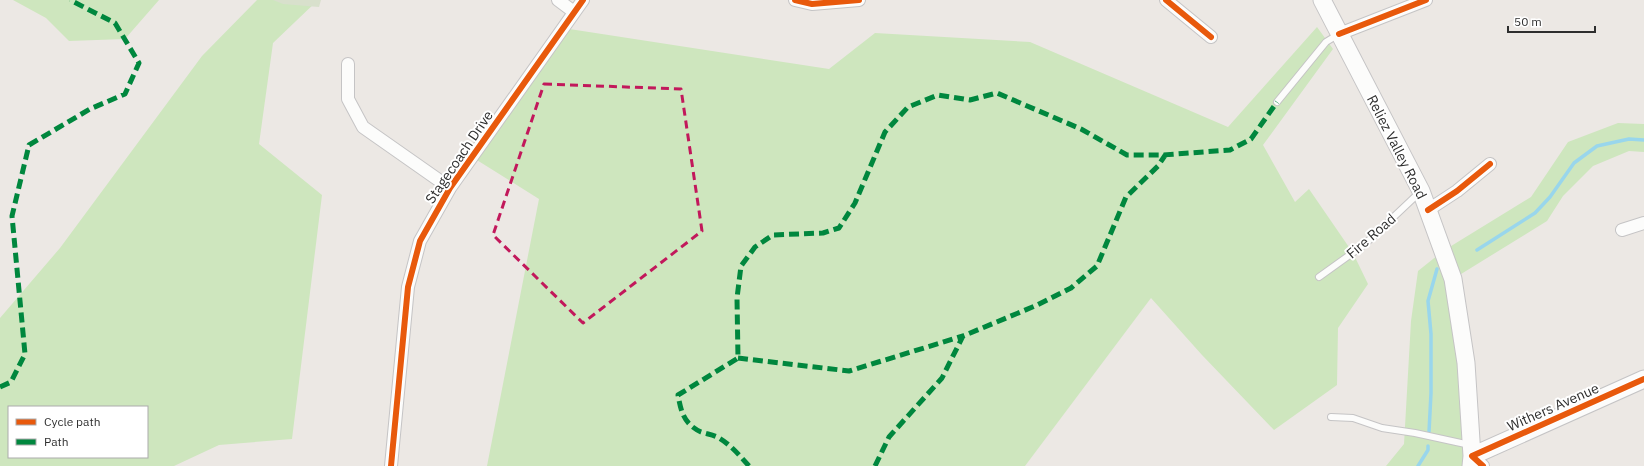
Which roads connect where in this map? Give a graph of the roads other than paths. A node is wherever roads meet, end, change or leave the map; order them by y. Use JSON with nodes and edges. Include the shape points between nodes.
{"nodes":[{"id":1,"x":558,"y":0,"type":"edge"},
{"id":2,"x":583,"y":0,"type":"edge"},
{"id":3,"x":795,"y":0,"type":"edge"},
{"id":4,"x":860,"y":0,"type":"edge"},
{"id":5,"x":1166,"y":0,"type":"edge"},
{"id":6,"x":1322,"y":0,"type":"edge"},
{"id":7,"x":1426,"y":0,"type":"edge"},
{"id":8,"x":574,"y":12,"type":"junction"},
{"id":9,"x":1339,"y":34,"type":"junction"},
{"id":10,"x":1211,"y":37,"type":"dead end"},
{"id":11,"x":348,"y":64,"type":"dead end"},
{"id":12,"x":1277,"y":102,"type":"dead end"},
{"id":13,"x":1490,"y":164,"type":"dead end"},
{"id":14,"x":450,"y":188,"type":"junction"},
{"id":15,"x":1421,"y":191,"type":"junction"},
{"id":16,"x":1428,"y":210,"type":"junction"},
{"id":17,"x":1644,"y":223,"type":"edge"},
{"id":18,"x":1622,"y":230,"type":"dead end"},
{"id":19,"x":1319,"y":277,"type":"dead end"},
{"id":20,"x":1644,"y":379,"type":"edge"},
{"id":21,"x":1331,"y":417,"type":"dead end"},
{"id":22,"x":1474,"y":458,"type":"edge"},
{"id":23,"x":391,"y":466,"type":"edge"}],
"edges":[{"from":1,"to":8,"type":"street"},
{"from":2,"to":8,"type":"street","name":"Stagecoach Drive"},
{"from":3,"to":4,"type":"street","via":[[812,4]]},
{"from":5,"to":10,"type":"street"},
{"from":6,"to":9,"type":"main road","name":"Reliez Valley Road"},
{"from":7,"to":9,"type":"street"},
{"from":8,"to":14,"type":"street","name":"Stagecoach Drive"},
{"from":9,"to":12,"type":"lane","via":[[1326,42]]},
{"from":9,"to":15,"type":"main road","name":"Reliez Valley Road"},
{"from":11,"to":14,"type":"street","via":[[348,99],[363,127]]},
{"from":13,"to":16,"type":"street","via":[[1457,191]]},
{"from":14,"to":23,"type":"street","name":"Stagecoach Drive","via":[[420,241],[408,287]]},
{"from":15,"to":16,"type":"main road","name":"Reliez Valley Road"},
{"from":15,"to":19,"type":"lane","name":"Fire Road","via":[[1365,244]]},
{"from":16,"to":22,"type":"main road","name":"Reliez Valley Road","via":[[1453,279],[1466,363]]},
{"from":17,"to":18,"type":"street"},
{"from":20,"to":22,"type":"main road","name":"Withers Avenue"},
{"from":21,"to":22,"type":"lane","via":[[1352,418],[1382,428],[1415,433]]}]}
